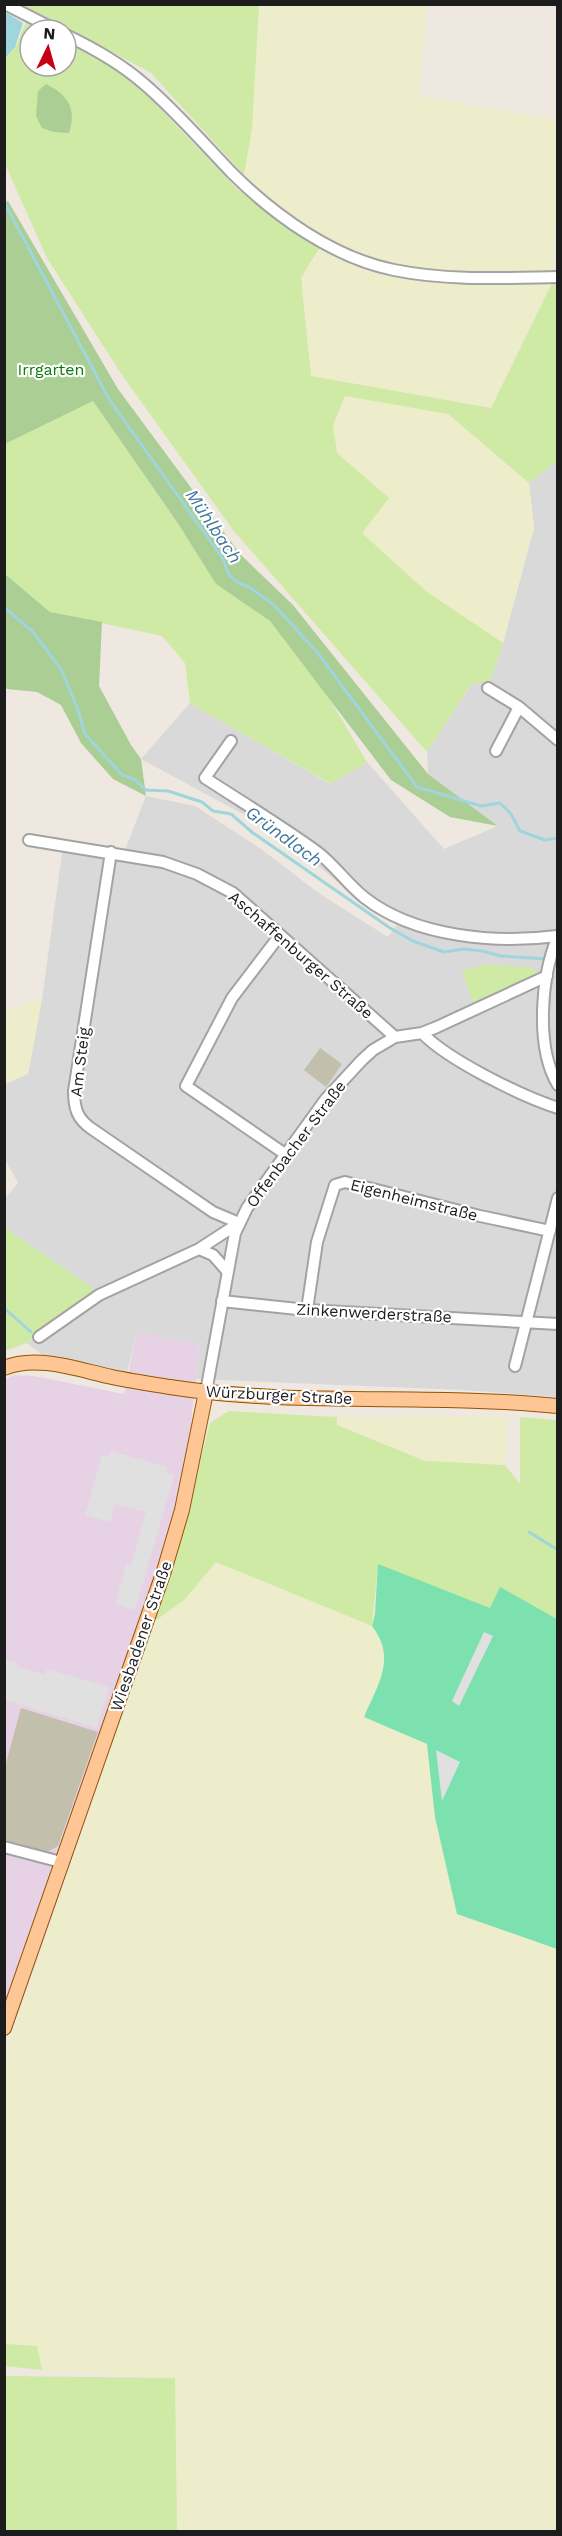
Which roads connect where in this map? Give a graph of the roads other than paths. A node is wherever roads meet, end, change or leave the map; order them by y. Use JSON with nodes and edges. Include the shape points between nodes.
{"nodes":[{"id":1,"x":4,"y":4,"type":"edge"},
{"id":2,"x":32,"y":18,"type":"edge"},
{"id":3,"x":78,"y":42,"type":"edge"},
{"id":4,"x":558,"y":277,"type":"edge"},
{"id":5,"x":488,"y":688,"type":"dead end"},
{"id":6,"x":519,"y":707,"type":"junction"},
{"id":7,"x":558,"y":740,"type":"edge"},
{"id":8,"x":231,"y":741,"type":"dead end"},
{"id":9,"x":496,"y":751,"type":"dead end"},
{"id":10,"x":29,"y":840,"type":"dead end"},
{"id":11,"x":111,"y":852,"type":"junction"},
{"id":12,"x":280,"y":934,"type":"junction"},
{"id":13,"x":556,"y":939,"type":"edge"},
{"id":14,"x":548,"y":973,"type":"junction"},
{"id":15,"x":422,"y":1033,"type":"junction"},
{"id":16,"x":395,"y":1037,"type":"junction"},
{"id":17,"x":558,"y":1085,"type":"edge"},
{"id":18,"x":558,"y":1108,"type":"edge"},
{"id":19,"x":285,"y":1154,"type":"junction"},
{"id":20,"x":558,"y":1198,"type":"edge"},
{"id":21,"x":237,"y":1228,"type":"junction"},
{"id":22,"x":550,"y":1231,"type":"junction"},
{"id":23,"x":199,"y":1250,"type":"junction"},
{"id":24,"x":228,"y":1272,"type":"junction"},
{"id":25,"x":222,"y":1301,"type":"junction"},
{"id":26,"x":308,"y":1310,"type":"junction"},
{"id":27,"x":525,"y":1322,"type":"junction"},
{"id":28,"x":558,"y":1324,"type":"edge"},
{"id":29,"x":39,"y":1337,"type":"dead end"},
{"id":30,"x":515,"y":1366,"type":"dead end"},
{"id":31,"x":4,"y":1368,"type":"edge"},
{"id":32,"x":206,"y":1392,"type":"junction"},
{"id":33,"x":558,"y":1406,"type":"edge"},
{"id":34,"x":4,"y":1847,"type":"edge"},
{"id":35,"x":61,"y":1862,"type":"junction"},
{"id":36,"x":4,"y":2028,"type":"edge"}],
"edges":[{"from":1,"to":2,"type":"street"},
{"from":3,"to":4,"type":"street","via":[[146,85],[232,174],[269,206],[350,255],[377,266],[428,275]]},
{"from":5,"to":6,"type":"street"},
{"from":6,"to":7,"type":"street"},
{"from":6,"to":9,"type":"street"},
{"from":8,"to":13,"type":"street","via":[[206,778],[318,852],[366,898],[428,927],[479,938]]},
{"from":10,"to":11,"type":"street","name":"Aschaffenburger Straße"},
{"from":11,"to":12,"type":"street","name":"Aschaffenburger Straße","via":[[163,862],[197,874],[233,893]]},
{"from":11,"to":21,"type":"street","name":"Am Steig","via":[[74,1091],[76,1110],[83,1123]]},
{"from":12,"to":16,"type":"street","name":"Aschaffenburger Straße"},
{"from":12,"to":19,"type":"street","via":[[232,998],[186,1086]]},
{"from":13,"to":14,"type":"street"},
{"from":14,"to":15,"type":"street","name":"Offenbacher Straße"},
{"from":14,"to":17,"type":"street","via":[[544,1043],[548,1065]]},
{"from":15,"to":16,"type":"street","name":"Offenbacher Straße"},
{"from":15,"to":18,"type":"street","via":[[437,1048]]},
{"from":16,"to":19,"type":"street","name":"Offenbacher Straße","via":[[373,1050],[343,1080]]},
{"from":19,"to":21,"type":"street","name":"Offenbacher Straße"},
{"from":20,"to":22,"type":"street"},
{"from":21,"to":23,"type":"street","name":"Offenbacher Straße"},
{"from":21,"to":24,"type":"street","name":"Wiesbadener Straße"},
{"from":22,"to":26,"type":"street","name":"Eigenheimstraße","via":[[345,1182],[335,1185],[317,1242]]},
{"from":22,"to":27,"type":"street"},
{"from":23,"to":24,"type":"street","via":[[213,1255]]},
{"from":23,"to":29,"type":"street","name":"Offenbacher Straße","via":[[99,1296]]},
{"from":24,"to":25,"type":"street","name":"Wiesbadener Straße"},
{"from":25,"to":26,"type":"street","name":"Zinkenwerderstraße"},
{"from":25,"to":32,"type":"street","name":"Wiesbadener Straße"},
{"from":26,"to":27,"type":"street","name":"Zinkenwerderstraße"},
{"from":27,"to":28,"type":"street","name":"Zinkenwerderstraße"},
{"from":27,"to":30,"type":"street"},
{"from":31,"to":32,"type":"main road","name":"Würzburger Straße","via":[[24,1363],[47,1364]]},
{"from":32,"to":33,"type":"main road","name":"Würzburger Straße","via":[[280,1398],[453,1399]]},
{"from":32,"to":35,"type":"main road","name":"Wiesbadener Straße","via":[[182,1510],[164,1571]]},
{"from":34,"to":35,"type":"street"},
{"from":35,"to":36,"type":"main road","name":"Wiesbadener Straße"}]}
